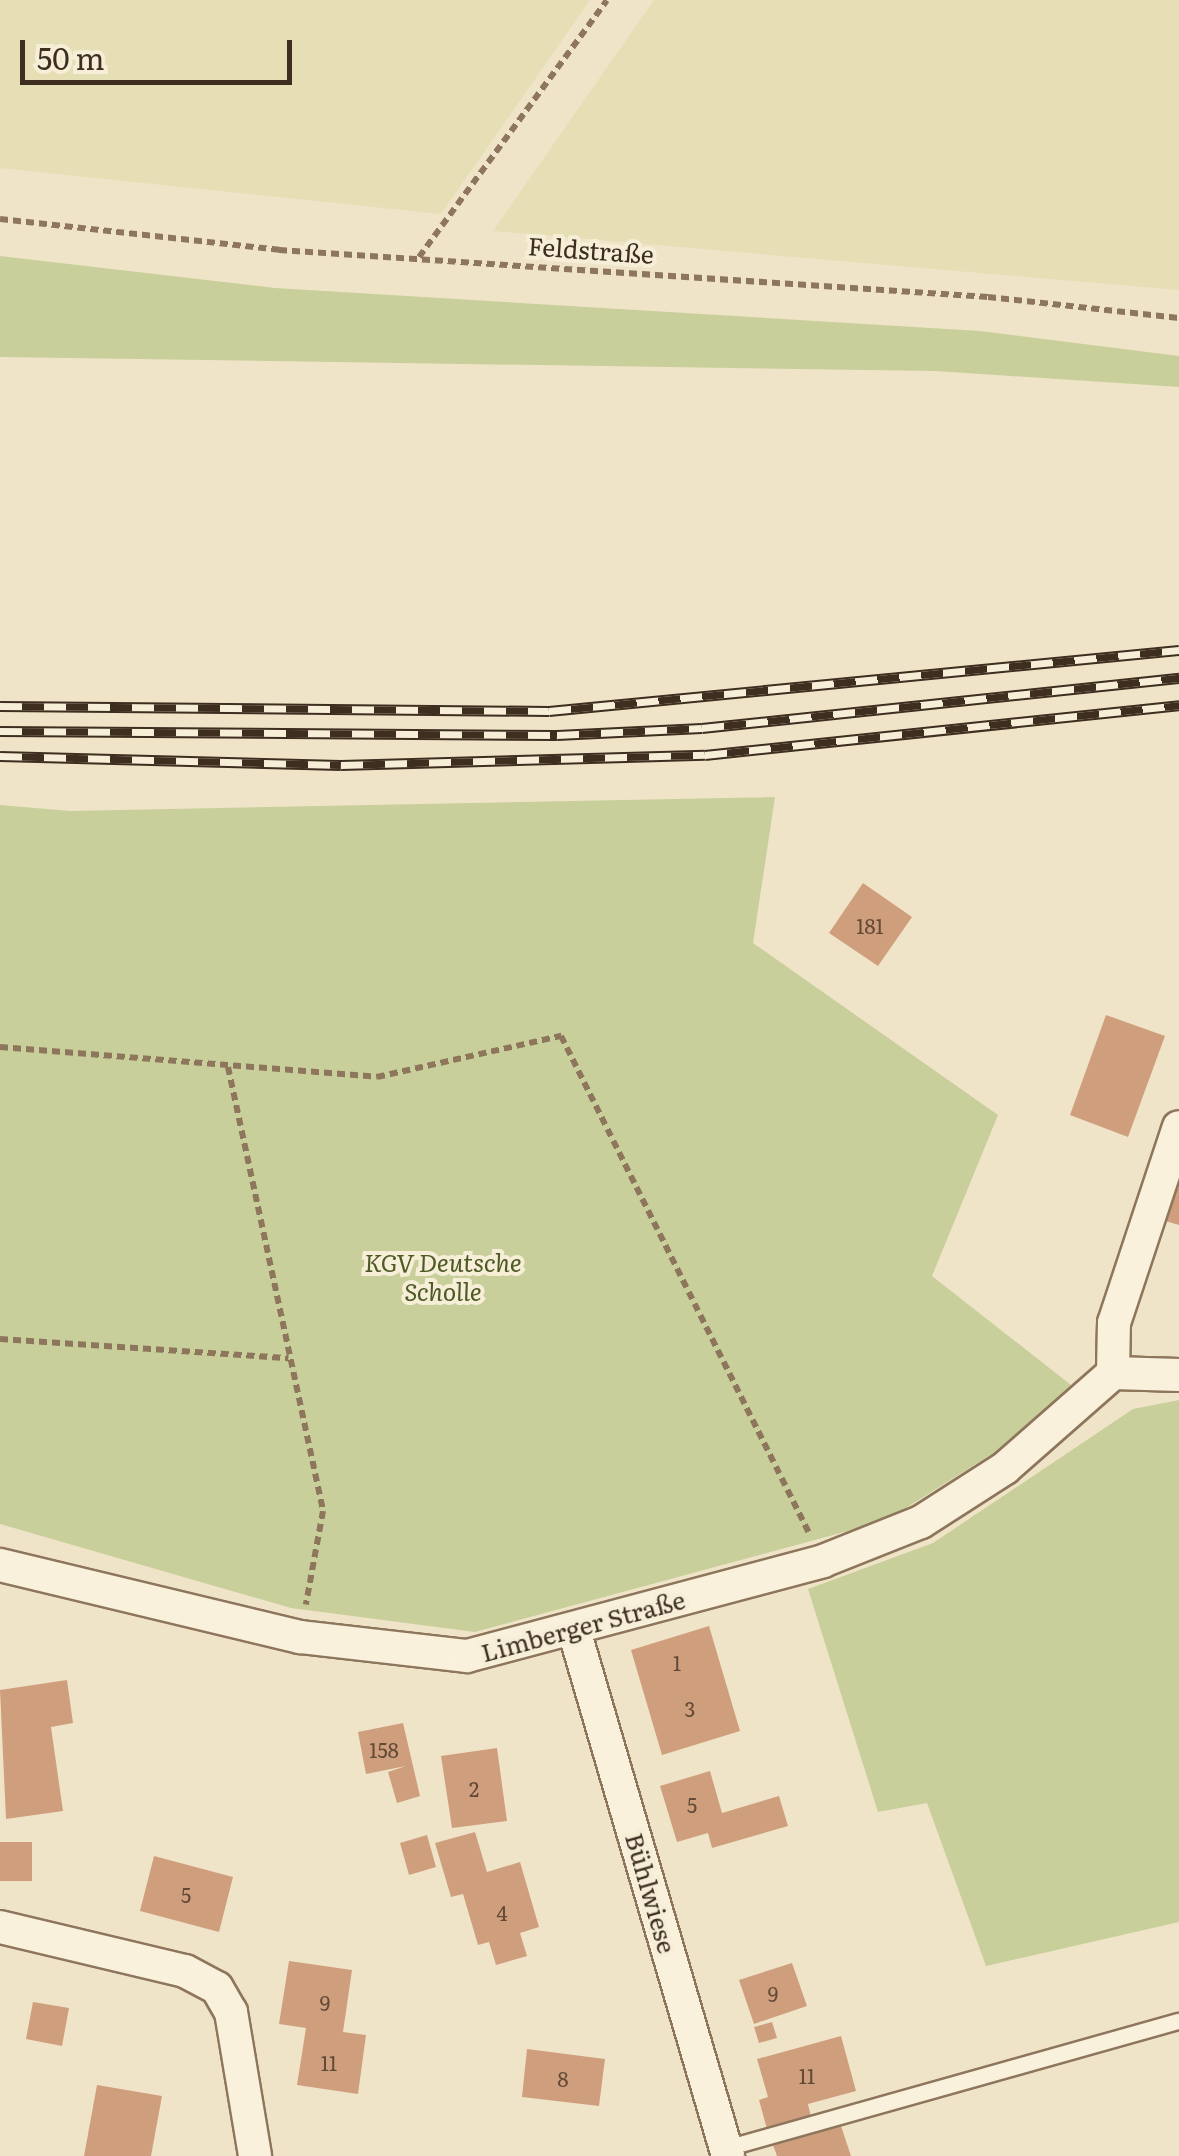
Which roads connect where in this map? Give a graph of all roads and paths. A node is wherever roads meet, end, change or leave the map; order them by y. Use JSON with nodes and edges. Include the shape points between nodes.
{"nodes":[{"id":1,"x":607,"y":0,"type":"edge"},
{"id":2,"x":0,"y":220,"type":"edge"},
{"id":3,"x":418,"y":258,"type":"junction"},
{"id":4,"x":1179,"y":318,"type":"edge"},
{"id":5,"x":0,"y":1047,"type":"edge"},
{"id":6,"x":228,"y":1067,"type":"junction"},
{"id":7,"x":1179,"y":1126,"type":"edge"},
{"id":8,"x":0,"y":1339,"type":"edge"},
{"id":9,"x":288,"y":1358,"type":"junction"},
{"id":10,"x":1113,"y":1374,"type":"junction"},
{"id":11,"x":1179,"y":1375,"type":"edge"},
{"id":12,"x":824,"y":1561,"type":"junction"},
{"id":13,"x":0,"y":1565,"type":"edge"},
{"id":14,"x":574,"y":1630,"type":"junction"},
{"id":15,"x":300,"y":1637,"type":"junction"},
{"id":16,"x":0,"y":1927,"type":"edge"},
{"id":17,"x":1179,"y":2021,"type":"edge"},
{"id":18,"x":727,"y":2152,"type":"edge"},
{"id":19,"x":256,"y":2156,"type":"edge"}],
"edges":[{"from":1,"to":3,"type":"path"},
{"from":2,"to":3,"type":"path","name":"Feldstraße"},
{"from":3,"to":4,"type":"path","name":"Feldstraße","via":[[988,297]]},
{"from":5,"to":6,"type":"path"},
{"from":6,"to":9,"type":"path"},
{"from":6,"to":12,"type":"path","via":[[377,1077],[562,1036]]},
{"from":7,"to":10,"type":"street","via":[[1114,1323]]},
{"from":8,"to":9,"type":"path"},
{"from":9,"to":15,"type":"path","via":[[323,1511]]},
{"from":10,"to":11,"type":"street"},
{"from":10,"to":12,"type":"street","name":"Limberger Straße","via":[[971,1490],[921,1522]]},
{"from":12,"to":14,"type":"street","name":"Limberger Straße"},
{"from":13,"to":15,"type":"street","name":"Limberger Straße"},
{"from":14,"to":15,"type":"street","name":"Limberger Straße","via":[[467,1656]]},
{"from":14,"to":18,"type":"street","name":"Bühlwiese"},
{"from":16,"to":19,"type":"street","via":[[185,1972],[216,1988],[231,2012]]},
{"from":17,"to":18,"type":"lane"}]}
